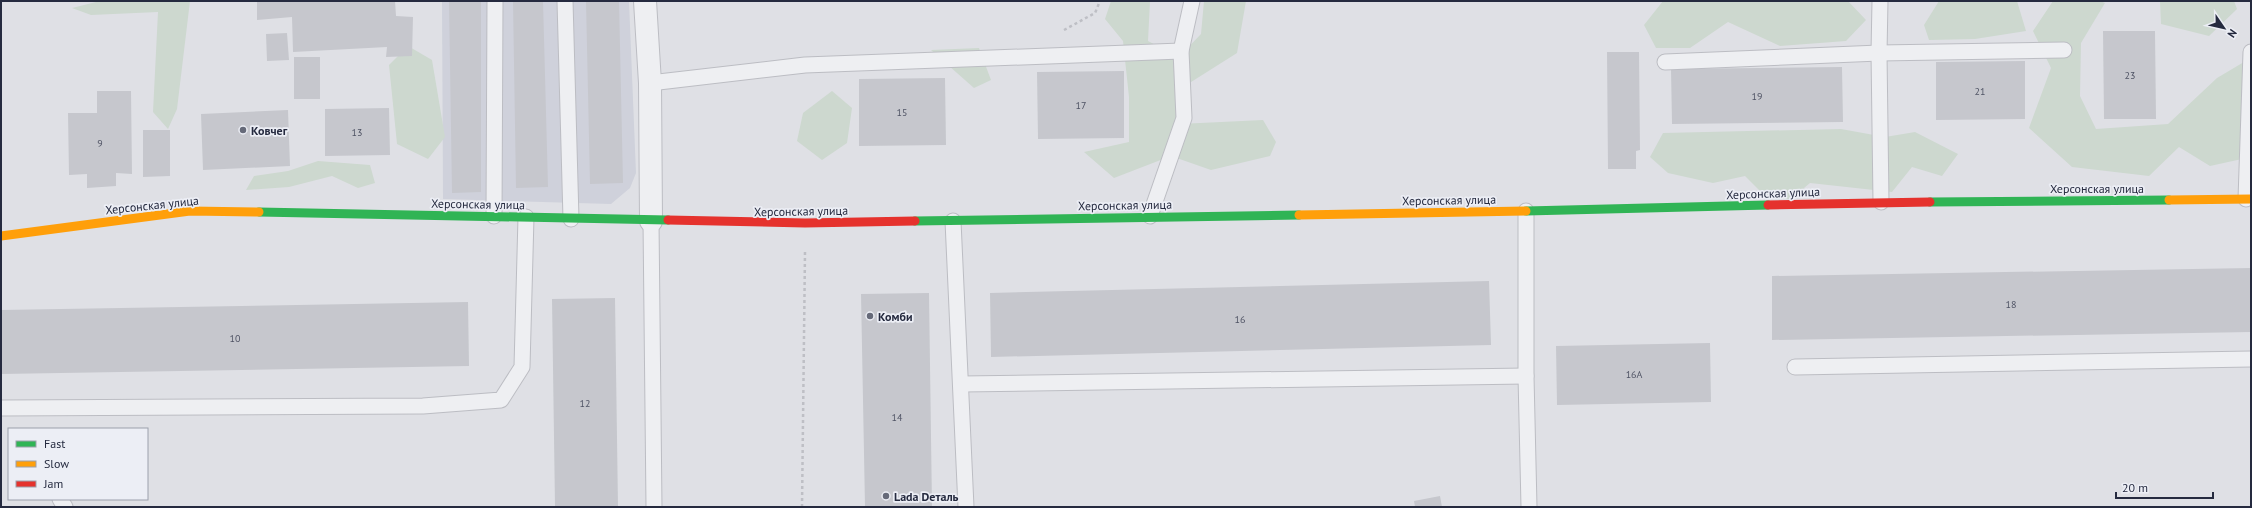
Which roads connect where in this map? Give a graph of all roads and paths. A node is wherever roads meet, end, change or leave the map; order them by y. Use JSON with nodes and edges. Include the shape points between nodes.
{"nodes":[{"id":1,"x":495,"y":1,"type":"edge"},
{"id":2,"x":565,"y":1,"type":"edge"},
{"id":3,"x":646,"y":1,"type":"edge"},
{"id":4,"x":1192,"y":1,"type":"edge"},
{"id":5,"x":1880,"y":1,"type":"edge"},
{"id":6,"x":2064,"y":50,"type":"dead end"},
{"id":7,"x":1181,"y":51,"type":"junction"},
{"id":8,"x":1879,"y":52,"type":"junction"},
{"id":9,"x":2251,"y":52,"type":"edge"},
{"id":10,"x":1665,"y":62,"type":"dead end"},
{"id":11,"x":650,"y":83,"type":"junction"},
{"id":12,"x":2249,"y":199,"type":"edge"},
{"id":13,"x":1882,"y":202,"type":"junction"},
{"id":14,"x":1526,"y":211,"type":"junction"},
{"id":15,"x":494,"y":216,"type":"junction"},
{"id":16,"x":1150,"y":216,"type":"junction"},
{"id":17,"x":526,"y":217,"type":"junction"},
{"id":18,"x":571,"y":219,"type":"junction"},
{"id":19,"x":651,"y":221,"type":"junction"},
{"id":20,"x":953,"y":221,"type":"junction"},
{"id":21,"x":805,"y":223,"type":"junction"},
{"id":22,"x":1,"y":236,"type":"edge"},
{"id":23,"x":2251,"y":359,"type":"edge"},
{"id":24,"x":1794,"y":367,"type":"dead end"},
{"id":25,"x":1526,"y":376,"type":"junction"},
{"id":26,"x":962,"y":384,"type":"junction"},
{"id":27,"x":1,"y":408,"type":"edge"},
{"id":28,"x":654,"y":507,"type":"edge"},
{"id":29,"x":802,"y":507,"type":"edge"},
{"id":30,"x":966,"y":507,"type":"edge"},
{"id":31,"x":1529,"y":507,"type":"edge"}],
"edges":[{"from":1,"to":15,"type":"lane"},
{"from":2,"to":18,"type":"lane"},
{"from":3,"to":11,"type":"street"},
{"from":4,"to":7,"type":"lane"},
{"from":5,"to":8,"type":"lane"},
{"from":6,"to":8,"type":"lane"},
{"from":7,"to":11,"type":"lane","via":[[805,65]]},
{"from":7,"to":16,"type":"lane","via":[[1184,118]]},
{"from":8,"to":10,"type":"lane"},
{"from":8,"to":13,"type":"lane"},
{"from":9,"to":12,"type":"lane"},
{"from":11,"to":19,"type":"street"},
{"from":12,"to":13,"type":"street","name":"Херсонская улица"},
{"from":13,"to":14,"type":"street","name":"Херсонская улица"},
{"from":14,"to":16,"type":"street","name":"Херсонская улица"},
{"from":14,"to":25,"type":"lane"},
{"from":15,"to":17,"type":"street","name":"Херсонская улица"},
{"from":15,"to":22,"type":"street","name":"Херсонская улица","via":[[190,211]]},
{"from":16,"to":20,"type":"street","name":"Херсонская улица"},
{"from":17,"to":18,"type":"street","name":"Херсонская улица"},
{"from":17,"to":27,"type":"lane","via":[[522,367],[501,400],[424,406]]},
{"from":18,"to":19,"type":"street","name":"Херсонская улица"},
{"from":19,"to":21,"type":"street","name":"Херсонская улица"},
{"from":19,"to":28,"type":"lane"},
{"from":20,"to":21,"type":"street","name":"Херсонская улица"},
{"from":20,"to":26,"type":"lane"},
{"from":21,"to":29,"type":"path"},
{"from":23,"to":24,"type":"lane"},
{"from":25,"to":26,"type":"lane"},
{"from":25,"to":31,"type":"lane"},
{"from":26,"to":30,"type":"lane"}]}
